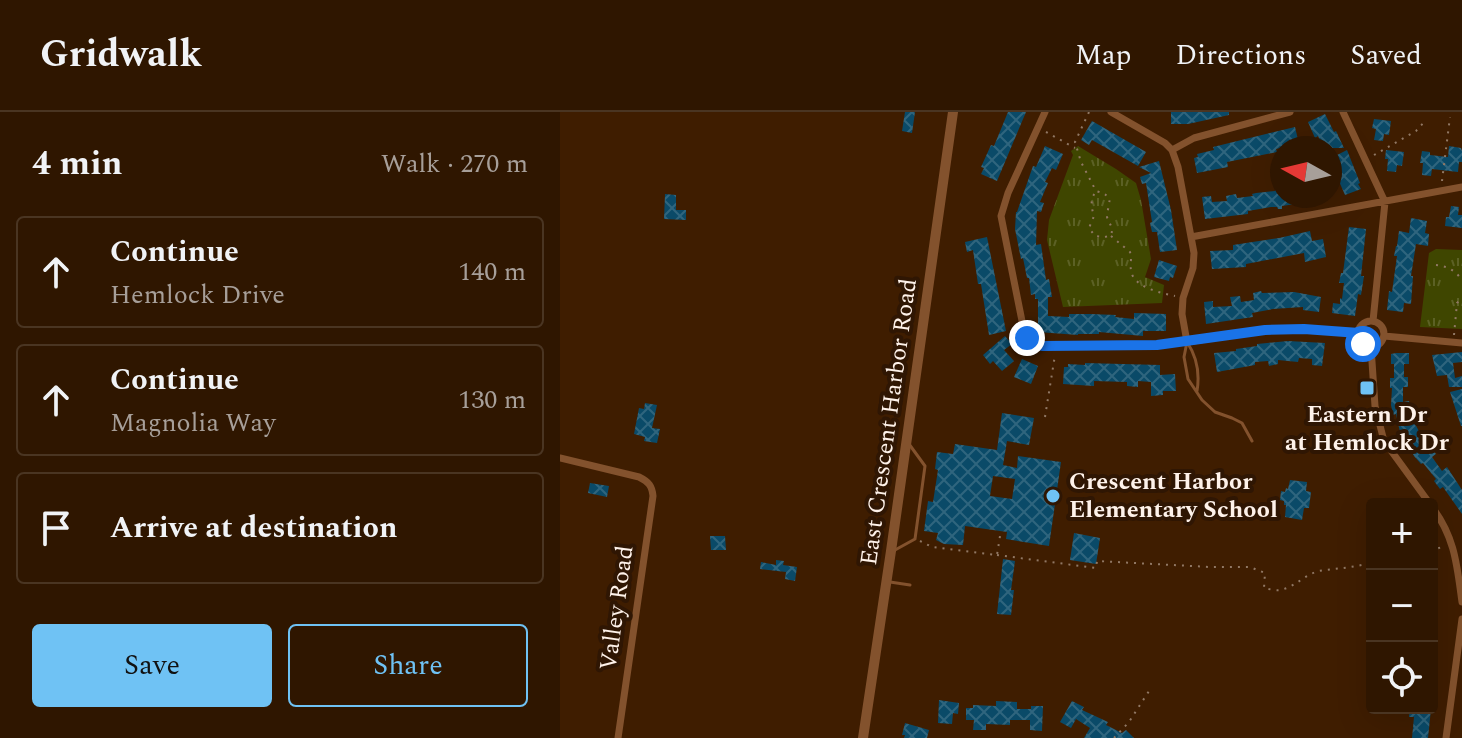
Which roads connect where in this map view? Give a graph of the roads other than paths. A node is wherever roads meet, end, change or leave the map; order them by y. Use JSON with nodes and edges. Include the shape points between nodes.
{"nodes":[{"id":1,"x":953,"y":112,"type":"edge"},
{"id":2,"x":1045,"y":112,"type":"edge"},
{"id":3,"x":1111,"y":112,"type":"edge"},
{"id":4,"x":1290,"y":112,"type":"edge"},
{"id":5,"x":1343,"y":112,"type":"edge"},
{"id":6,"x":1172,"y":150,"type":"junction"},
{"id":7,"x":1462,"y":187,"type":"edge"},
{"id":8,"x":1385,"y":202,"type":"junction"},
{"id":9,"x":1191,"y":237,"type":"junction"},
{"id":10,"x":1373,"y":321,"type":"junction"},
{"id":11,"x":1359,"y":333,"type":"junction"},
{"id":12,"x":1384,"y":336,"type":"junction"},
{"id":13,"x":1187,"y":342,"type":"junction"},
{"id":14,"x":1458,"y":343,"type":"edge"},
{"id":15,"x":1371,"y":347,"type":"junction"},
{"id":16,"x":1197,"y":391,"type":"junction"},
{"id":17,"x":907,"y":441,"type":"junction"},
{"id":18,"x":1252,"y":441,"type":"dead end"},
{"id":19,"x":560,"y":458,"type":"edge"},
{"id":20,"x":1426,"y":498,"type":"edge"},
{"id":21,"x":1438,"y":514,"type":"edge"},
{"id":22,"x":891,"y":551,"type":"junction"},
{"id":23,"x":886,"y":581,"type":"junction"},
{"id":24,"x":910,"y":585,"type":"dead end"},
{"id":25,"x":1462,"y":602,"type":"edge"},
{"id":26,"x":1462,"y":619,"type":"edge"},
{"id":27,"x":618,"y":738,"type":"edge"},
{"id":28,"x":863,"y":738,"type":"edge"},
{"id":29,"x":1446,"y":738,"type":"edge"}],
"edges":[{"from":1,"to":17,"type":"street","name":"East Crescent Harbor Road"},
{"from":2,"to":13,"type":"street","via":[[1001,216],[1027,338],[1036,345],[1057,346]]},
{"from":3,"to":6,"type":"street"},
{"from":4,"to":6,"type":"street","via":[[1194,138]]},
{"from":5,"to":8,"type":"street"},
{"from":6,"to":9,"type":"street"},
{"from":7,"to":8,"type":"street"},
{"from":8,"to":9,"type":"street"},
{"from":8,"to":10,"type":"street"},
{"from":9,"to":13,"type":"street","via":[[1193,268],[1182,314]]},
{"from":10,"to":11,"type":"street"},
{"from":10,"to":12,"type":"street"},
{"from":11,"to":13,"type":"street","via":[[1265,330]]},
{"from":11,"to":15,"type":"street","via":[[1363,344]]},
{"from":12,"to":14,"type":"street"},
{"from":12,"to":15,"type":"street"},
{"from":13,"to":16,"type":"lane","via":[[1195,354]]},
{"from":13,"to":16,"type":"lane","via":[[1188,379]]},
{"from":15,"to":20,"type":"street","via":[[1375,406],[1384,441]]},
{"from":16,"to":18,"type":"lane","via":[[1215,412],[1242,423]]},
{"from":17,"to":22,"type":"street","name":"East Crescent Harbor Road"},
{"from":17,"to":22,"type":"lane","via":[[925,466],[915,539]]},
{"from":19,"to":27,"type":"street","name":"Valley Road","via":[[639,477],[650,483],[653,496]]},
{"from":21,"to":25,"type":"street","via":[[1456,552]]},
{"from":22,"to":23,"type":"street","name":"East Crescent Harbor Road"},
{"from":23,"to":24,"type":"lane"},
{"from":23,"to":28,"type":"street","name":"East Crescent Harbor Road"},
{"from":26,"to":29,"type":"street"}]}
